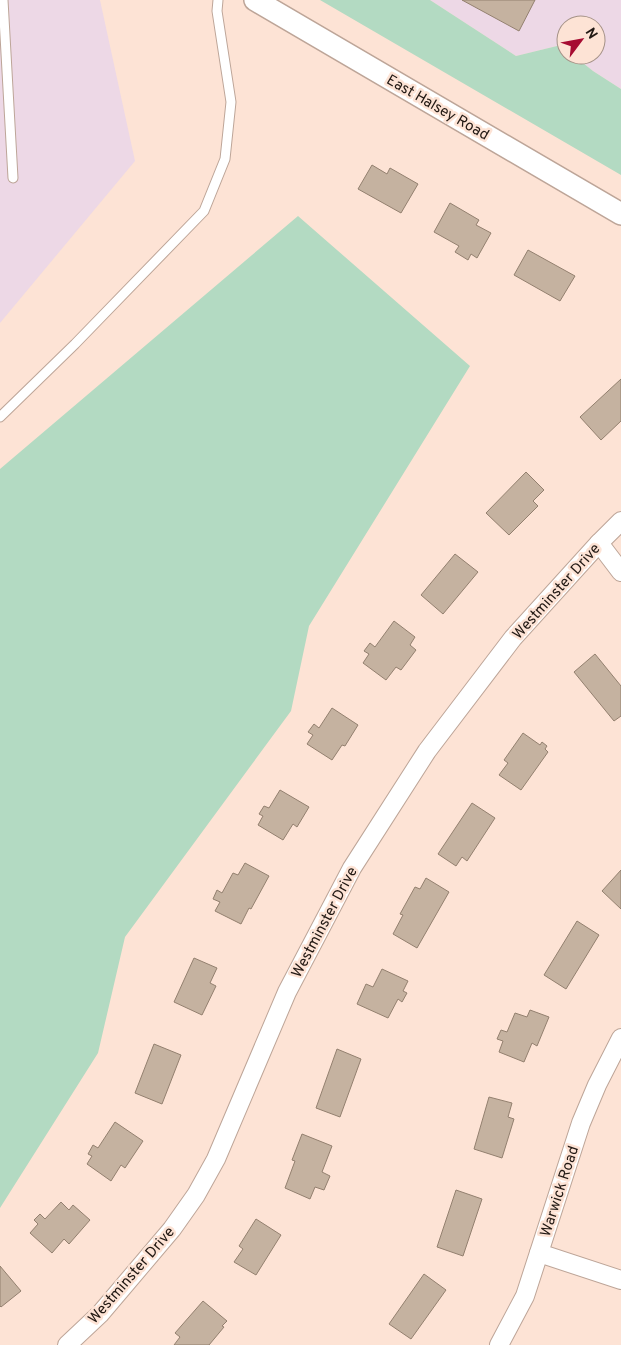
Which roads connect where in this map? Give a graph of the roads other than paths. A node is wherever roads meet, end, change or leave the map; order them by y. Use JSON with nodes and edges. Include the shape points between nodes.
{"nodes":[{"id":1,"x":2,"y":0,"type":"edge"},
{"id":2,"x":218,"y":0,"type":"edge"},
{"id":3,"x":255,"y":0,"type":"edge"},
{"id":4,"x":14,"y":178,"type":"dead end"},
{"id":5,"x":621,"y":214,"type":"edge"},
{"id":6,"x":0,"y":418,"type":"edge"},
{"id":7,"x":621,"y":521,"type":"edge"},
{"id":8,"x":599,"y":543,"type":"junction"},
{"id":9,"x":621,"y":572,"type":"edge"},
{"id":10,"x":621,"y":1038,"type":"edge"},
{"id":11,"x":539,"y":1253,"type":"junction"},
{"id":12,"x":621,"y":1280,"type":"edge"},
{"id":13,"x":67,"y":1345,"type":"edge"},
{"id":14,"x":499,"y":1345,"type":"edge"}],
"edges":[{"from":1,"to":4,"type":"lane"},
{"from":2,"to":6,"type":"lane","via":[[231,102],[225,160],[204,211]]},
{"from":3,"to":5,"type":"street","name":"East Halsey Road"},
{"from":7,"to":8,"type":"street","name":"Westminster Drive"},
{"from":8,"to":9,"type":"street"},
{"from":8,"to":13,"type":"street","name":"Westminster Drive","via":[[513,638],[427,752],[352,868],[287,992],[216,1159],[196,1195],[172,1229],[100,1314]]},
{"from":10,"to":11,"type":"street","name":"Warwick Road","via":[[582,1123]]},
{"from":11,"to":12,"type":"street"},
{"from":11,"to":14,"type":"street","name":"Warwick Road","via":[[525,1296]]}]}
